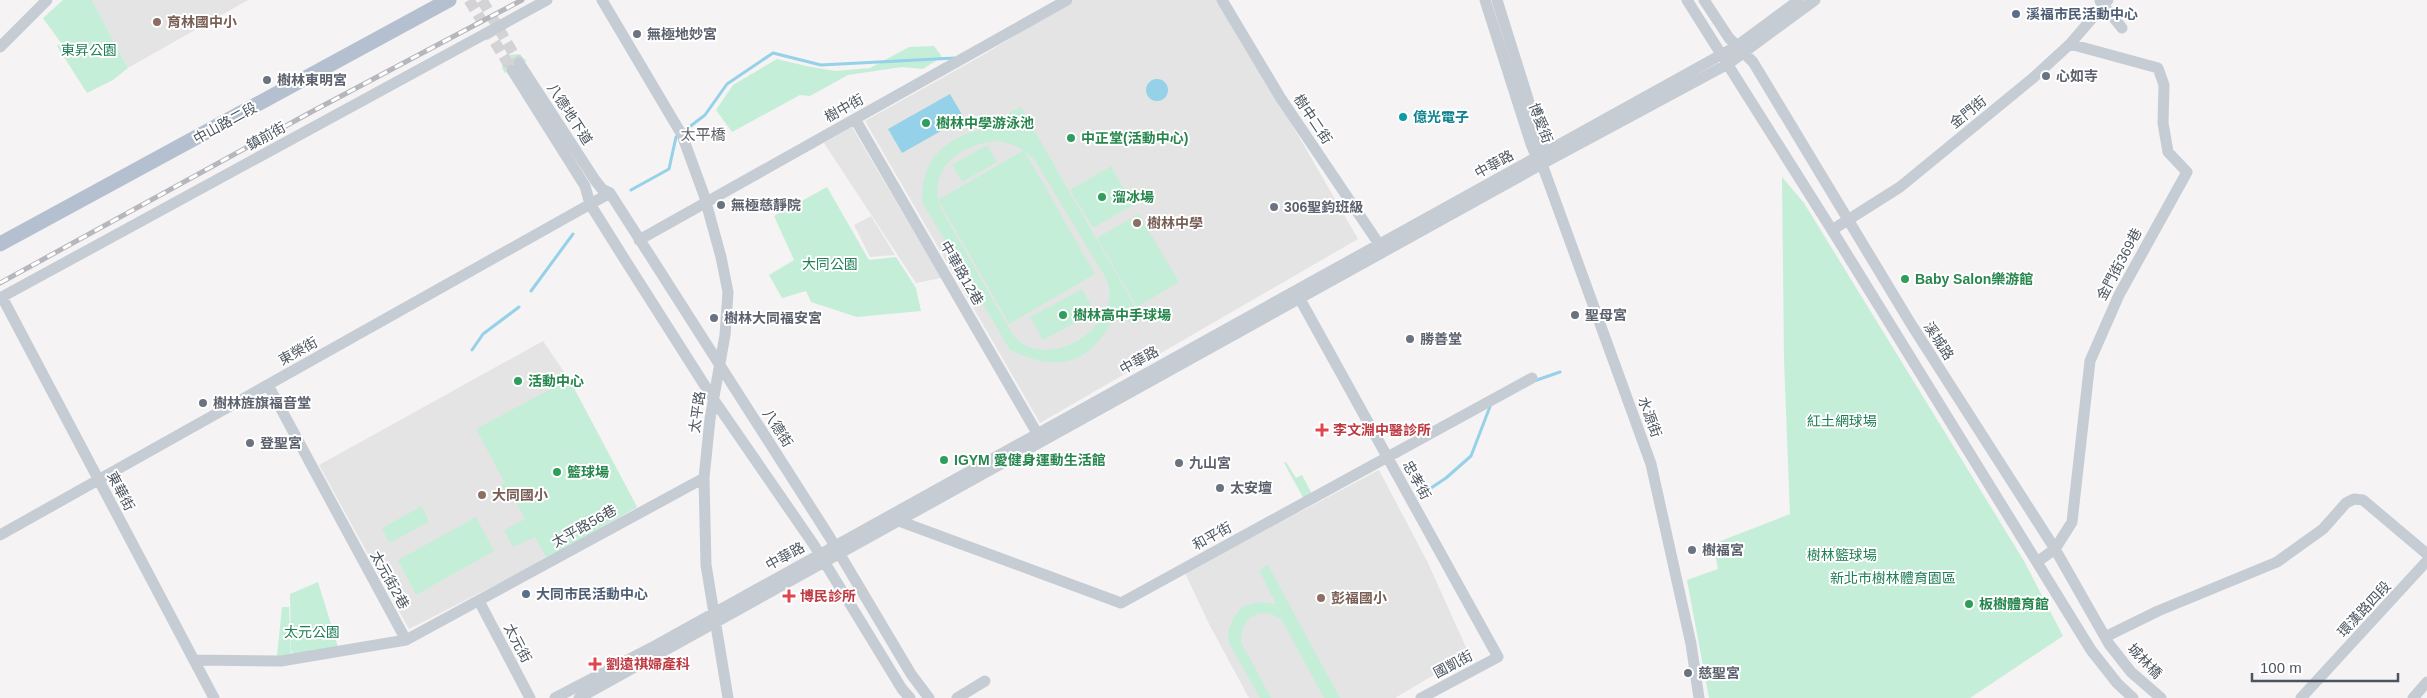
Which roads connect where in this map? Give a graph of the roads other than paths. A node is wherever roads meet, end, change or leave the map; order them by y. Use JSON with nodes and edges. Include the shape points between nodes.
{"nodes":[{"id":1,"x":47,"y":0,"type":"edge"},
{"id":2,"x":449,"y":0,"type":"edge"},
{"id":3,"x":547,"y":0,"type":"edge"},
{"id":4,"x":602,"y":0,"type":"edge"},
{"id":5,"x":1222,"y":0,"type":"edge"},
{"id":6,"x":1485,"y":0,"type":"edge"},
{"id":7,"x":1497,"y":0,"type":"edge"},
{"id":8,"x":1687,"y":0,"type":"edge"},
{"id":9,"x":1704,"y":0,"type":"edge"},
{"id":10,"x":1799,"y":0,"type":"edge"},
{"id":11,"x":1815,"y":0,"type":"edge"},
{"id":12,"x":1060,"y":2,"type":"edge"},
{"id":13,"x":2103,"y":2,"type":"edge"},
{"id":14,"x":2122,"y":28,"type":"dead end"},
{"id":15,"x":2070,"y":44,"type":"junction"},
{"id":16,"x":0,"y":47,"type":"edge"},
{"id":17,"x":1741,"y":50,"type":"junction"},
{"id":18,"x":1725,"y":59,"type":"junction"},
{"id":19,"x":516,"y":66,"type":"tunnel mouth"},
{"id":20,"x":855,"y":119,"type":"junction"},
{"id":21,"x":1541,"y":160,"type":"junction"},
{"id":22,"x":590,"y":183,"type":"junction"},
{"id":23,"x":610,"y":193,"type":"junction"},
{"id":24,"x":705,"y":203,"type":"junction"},
{"id":25,"x":590,"y":204,"type":"junction"},
{"id":26,"x":1849,"y":220,"type":"junction"},
{"id":27,"x":1832,"y":230,"type":"junction"},
{"id":28,"x":639,"y":240,"type":"junction"},
{"id":29,"x":0,"y":244,"type":"edge"},
{"id":30,"x":1382,"y":248,"type":"junction"},
{"id":31,"x":1298,"y":295,"type":"junction"},
{"id":32,"x":1,"y":298,"type":"edge"},
{"id":33,"x":719,"y":364,"type":"junction"},
{"id":34,"x":1532,"y":378,"type":"dead end"},
{"id":35,"x":268,"y":385,"type":"junction"},
{"id":36,"x":714,"y":400,"type":"junction"},
{"id":37,"x":1040,"y":438,"type":"junction"},
{"id":38,"x":1388,"y":457,"type":"junction"},
{"id":39,"x":704,"y":478,"type":"junction"},
{"id":40,"x":99,"y":480,"type":"junction"},
{"id":41,"x":896,"y":517,"type":"junction"},
{"id":42,"x":0,"y":535,"type":"edge"},
{"id":43,"x":837,"y":550,"type":"junction"},
{"id":44,"x":2054,"y":550,"type":"junction"},
{"id":45,"x":2427,"y":554,"type":"edge"},
{"id":46,"x":822,"y":558,"type":"junction"},
{"id":47,"x":2038,"y":562,"type":"junction"},
{"id":48,"x":2427,"y":562,"type":"edge"},
{"id":49,"x":479,"y":601,"type":"junction"},
{"id":50,"x":714,"y":618,"type":"junction"},
{"id":51,"x":406,"y":640,"type":"junction"},
{"id":52,"x":2107,"y":640,"type":"junction"},
{"id":53,"x":1498,"y":657,"type":"joint"},
{"id":54,"x":194,"y":660,"type":"junction"},
{"id":55,"x":985,"y":682,"type":"dead end"},
{"id":56,"x":2427,"y":682,"type":"edge"},
{"id":57,"x":214,"y":698,"type":"edge"},
{"id":58,"x":530,"y":698,"type":"edge"},
{"id":59,"x":555,"y":698,"type":"edge"},
{"id":60,"x":579,"y":698,"type":"edge"},
{"id":61,"x":728,"y":698,"type":"edge"},
{"id":62,"x":910,"y":698,"type":"edge"},
{"id":63,"x":929,"y":698,"type":"edge"},
{"id":64,"x":957,"y":698,"type":"edge"},
{"id":65,"x":1421,"y":698,"type":"edge"},
{"id":66,"x":1699,"y":698,"type":"edge"},
{"id":67,"x":2133,"y":698,"type":"edge"},
{"id":68,"x":2161,"y":698,"type":"edge"},
{"id":69,"x":2301,"y":698,"type":"edge"},
{"id":70,"x":2413,"y":698,"type":"edge"}],
"edges":[{"from":1,"to":16,"type":"street"},
{"from":2,"to":29,"type":"main road","name":"中山路二段"},
{"from":3,"to":32,"type":"street","name":"鎮前街"},
{"from":4,"to":24,"type":"street","name":"太平路","via":[[677,124]]},
{"from":5,"to":30,"type":"street","name":"樹中二街","via":[[1280,97]]},
{"from":6,"to":21,"type":"street","name":"博愛街","via":[[1531,144]]},
{"from":7,"to":21,"type":"street","name":"博愛街","via":[[1543,146]]},
{"from":8,"to":18,"type":"street"},
{"from":9,"to":17,"type":"street","name":"溪城路"},
{"from":10,"to":17,"type":"street"},
{"from":11,"to":17,"type":"street"},
{"from":12,"to":20,"type":"street","name":"樹中街"},
{"from":13,"to":14,"type":"street"},
{"from":13,"to":15,"type":"street","name":"金門街"},
{"from":15,"to":26,"type":"street","name":"金門街","via":[[1900,188]]},
{"from":15,"to":44,"type":"street","name":"金門街369巷","via":[[2158,68],[2164,85],[2163,123],[2168,152],[2187,172],[2119,295],[2090,361],[2072,522]]},
{"from":17,"to":18,"type":"street","name":"中華路"},
{"from":17,"to":26,"type":"street","name":"溪城路"},
{"from":18,"to":21,"type":"street","name":"中華路"},
{"from":18,"to":27,"type":"street"},
{"from":19,"to":22,"type":"street","name":"八德地下道"},
{"from":20,"to":24,"type":"street","name":"樹中街"},
{"from":20,"to":37,"type":"street","name":"中華路12巷"},
{"from":21,"to":30,"type":"street","name":"中華路"},
{"from":21,"to":66,"type":"street","name":"水源街","via":[[1651,464],[1691,644]]},
{"from":22,"to":23,"type":"street","name":"八德街"},
{"from":22,"to":25,"type":"street"},
{"from":23,"to":25,"type":"street","name":"東榮街"},
{"from":23,"to":28,"type":"street","name":"八德街"},
{"from":24,"to":28,"type":"street","name":"樹中街"},
{"from":24,"to":33,"type":"street","name":"太平路","via":[[728,292]]},
{"from":25,"to":35,"type":"street","name":"東榮街"},
{"from":25,"to":36,"type":"street"},
{"from":26,"to":27,"type":"street","name":"金門街"},
{"from":26,"to":44,"type":"street","name":"溪城路"},
{"from":27,"to":47,"type":"street"},
{"from":28,"to":33,"type":"street","name":"八德街"},
{"from":30,"to":31,"type":"street","name":"中華路"},
{"from":31,"to":37,"type":"street","name":"中華路","via":[[1214,335]]},
{"from":31,"to":38,"type":"street","name":"忠孝街"},
{"from":32,"to":40,"type":"street","name":"東華街"},
{"from":33,"to":36,"type":"street","name":"太平路"},
{"from":33,"to":43,"type":"street","name":"八德街"},
{"from":34,"to":38,"type":"street","name":"和平街"},
{"from":35,"to":40,"type":"street","name":"東榮街"},
{"from":35,"to":51,"type":"street","name":"太元街2巷"},
{"from":36,"to":39,"type":"street","name":"太平路"},
{"from":36,"to":46,"type":"street"},
{"from":37,"to":41,"type":"street","name":"中華路"},
{"from":38,"to":41,"type":"street","name":"和平街","via":[[1122,603]]},
{"from":38,"to":53,"type":"street","name":"忠孝街"},
{"from":39,"to":49,"type":"street","name":"太平路56巷"},
{"from":39,"to":50,"type":"street","name":"太平路","via":[[706,565]]},
{"from":40,"to":42,"type":"street","name":"東榮街"},
{"from":40,"to":54,"type":"street","name":"東華街"},
{"from":41,"to":43,"type":"street","name":"中華路"},
{"from":43,"to":46,"type":"street","name":"中華路"},
{"from":43,"to":63,"type":"street","name":"八德街","via":[[892,644]]},
{"from":44,"to":47,"type":"street","name":"金門街369巷"},
{"from":44,"to":52,"type":"street","name":"溪城路"},
{"from":45,"to":52,"type":"street","via":[[2363,500],[2354,500],[2346,503],[2323,530],[2277,562],[2158,611]]},
{"from":46,"to":50,"type":"street","name":"中華路"},
{"from":46,"to":62,"type":"street"},
{"from":47,"to":67,"type":"street","via":[[2091,650]]},
{"from":48,"to":69,"type":"street","name":"環漢路四段"},
{"from":49,"to":51,"type":"street"},
{"from":49,"to":58,"type":"street","name":"太元街"},
{"from":50,"to":59,"type":"street","name":"中華路"},
{"from":50,"to":60,"type":"street","name":"中華路"},
{"from":50,"to":61,"type":"street","name":"太平路"},
{"from":51,"to":54,"type":"street","via":[[281,661]]},
{"from":52,"to":68,"type":"street","name":"城林橋","via":[[2130,672]]},
{"from":53,"to":65,"type":"street","name":"國凱街"},
{"from":54,"to":57,"type":"street","name":"東華街"},
{"from":55,"to":64,"type":"street"},
{"from":56,"to":70,"type":"street"}]}
